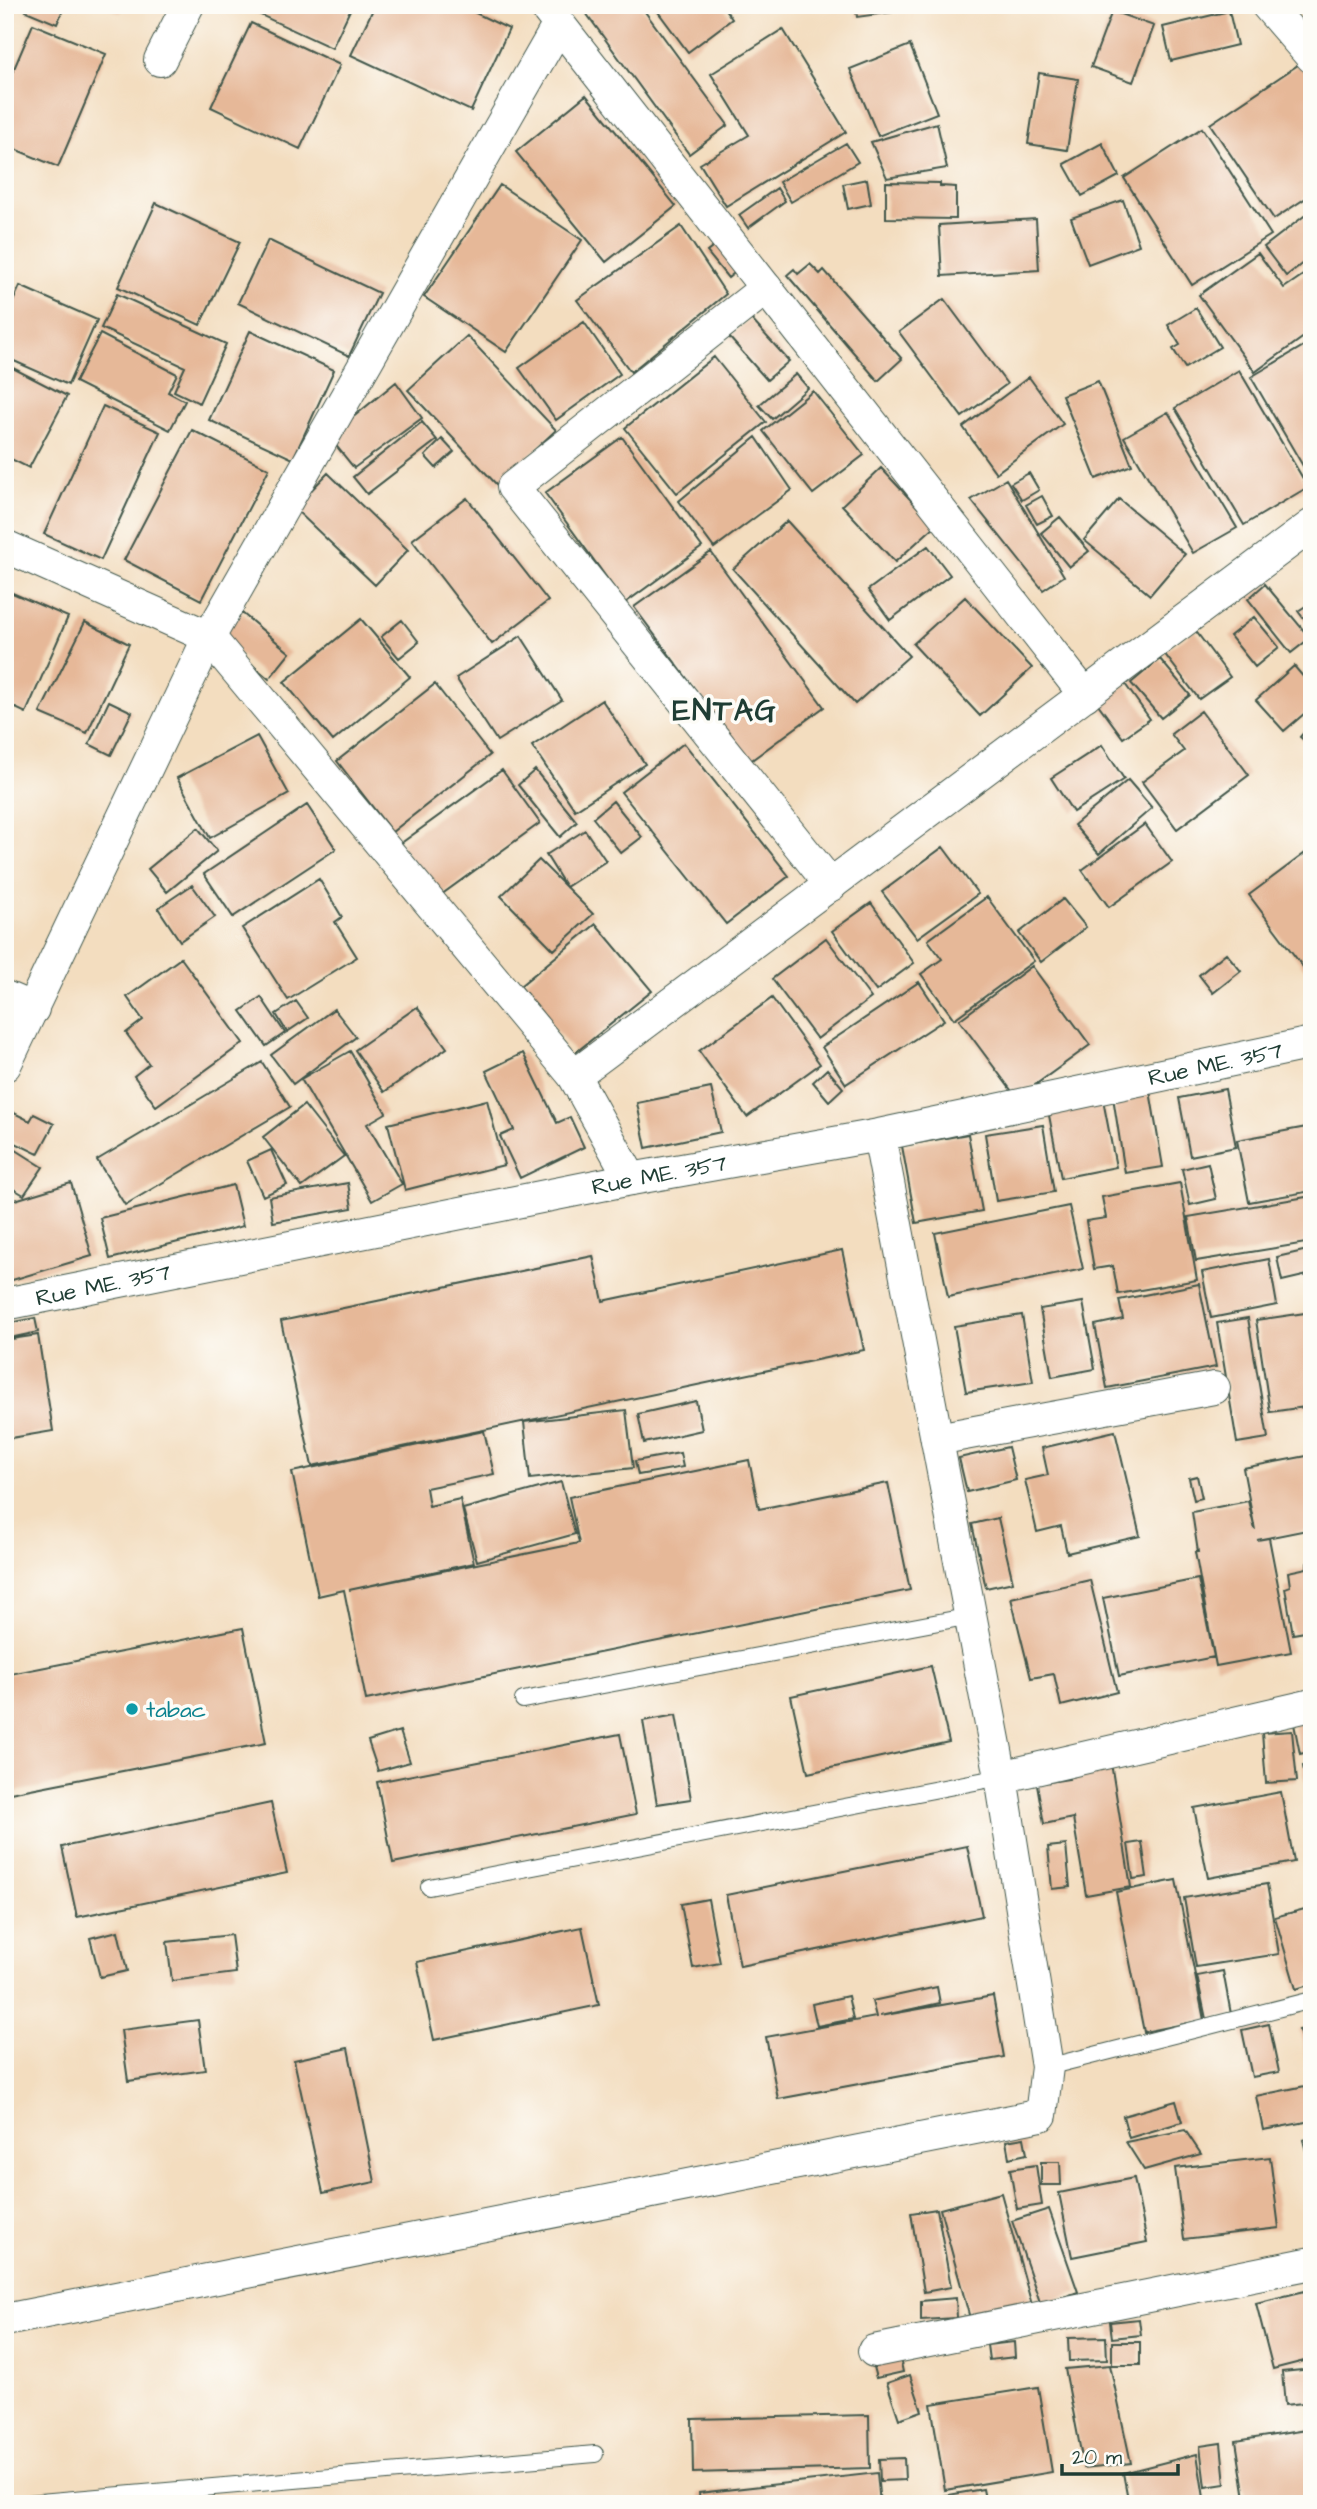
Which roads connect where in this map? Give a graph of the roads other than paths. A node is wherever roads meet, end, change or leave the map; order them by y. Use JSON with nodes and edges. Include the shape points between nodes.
{"nodes":[{"id":1,"x":188,"y":5,"type":"edge"},
{"id":2,"x":1267,"y":5,"type":"edge"},
{"id":3,"x":551,"y":16,"type":"edge"},
{"id":4,"x":1312,"y":57,"type":"edge"},
{"id":5,"x":160,"y":60,"type":"dead end"},
{"id":6,"x":766,"y":288,"type":"junction"},
{"id":7,"x":1312,"y":525,"type":"edge"},
{"id":8,"x":5,"y":547,"type":"edge"},
{"id":9,"x":209,"y":637,"type":"junction"},
{"id":10,"x":1085,"y":695,"type":"junction"},
{"id":11,"x":831,"y":885,"type":"junction"},
{"id":12,"x":19,"y":1003,"type":"edge"},
{"id":13,"x":1312,"y":1043,"type":"edge"},
{"id":14,"x":5,"y":1065,"type":"edge"},
{"id":15,"x":574,"y":1076,"type":"junction"},
{"id":16,"x":879,"y":1135,"type":"junction"},
{"id":17,"x":631,"y":1180,"type":"junction"},
{"id":18,"x":5,"y":1304,"type":"edge"},
{"id":19,"x":1214,"y":1388,"type":"dead end"},
{"id":20,"x":937,"y":1438,"type":"junction"},
{"id":21,"x":971,"y":1616,"type":"junction"},
{"id":22,"x":523,"y":1700,"type":"dead end"},
{"id":23,"x":1312,"y":1705,"type":"edge"},
{"id":24,"x":1001,"y":1777,"type":"junction"},
{"id":25,"x":429,"y":1887,"type":"dead end"},
{"id":26,"x":1312,"y":2000,"type":"edge"},
{"id":27,"x":1047,"y":2067,"type":"junction"},
{"id":28,"x":1312,"y":2263,"type":"edge"},
{"id":29,"x":5,"y":2320,"type":"edge"},
{"id":30,"x":874,"y":2351,"type":"dead end"},
{"id":31,"x":595,"y":2454,"type":"dead end"},
{"id":32,"x":17,"y":2504,"type":"edge"}],
"edges":[{"from":1,"to":5,"type":"street"},
{"from":2,"to":4,"type":"street"},
{"from":3,"to":6,"type":"street"},
{"from":3,"to":9,"type":"street"},
{"from":6,"to":10,"type":"street"},
{"from":6,"to":11,"type":"street","via":[[513,487]]},
{"from":7,"to":10,"type":"street"},
{"from":8,"to":9,"type":"street"},
{"from":9,"to":12,"type":"street"},
{"from":9,"to":15,"type":"street"},
{"from":10,"to":11,"type":"street"},
{"from":11,"to":15,"type":"street"},
{"from":12,"to":14,"type":"street"},
{"from":13,"to":16,"type":"street","name":"Rue ME. 357"},
{"from":15,"to":17,"type":"street"},
{"from":16,"to":17,"type":"street","name":"Rue ME. 357"},
{"from":16,"to":20,"type":"street"},
{"from":17,"to":18,"type":"street","name":"Rue ME. 357"},
{"from":19,"to":20,"type":"street"},
{"from":20,"to":21,"type":"street"},
{"from":21,"to":22,"type":"lane"},
{"from":21,"to":24,"type":"street"},
{"from":23,"to":24,"type":"street"},
{"from":24,"to":25,"type":"lane"},
{"from":24,"to":27,"type":"street"},
{"from":26,"to":27,"type":"lane"},
{"from":27,"to":29,"type":"street","via":[[1041,2115]]},
{"from":28,"to":30,"type":"street"},
{"from":31,"to":32,"type":"lane"}]}
